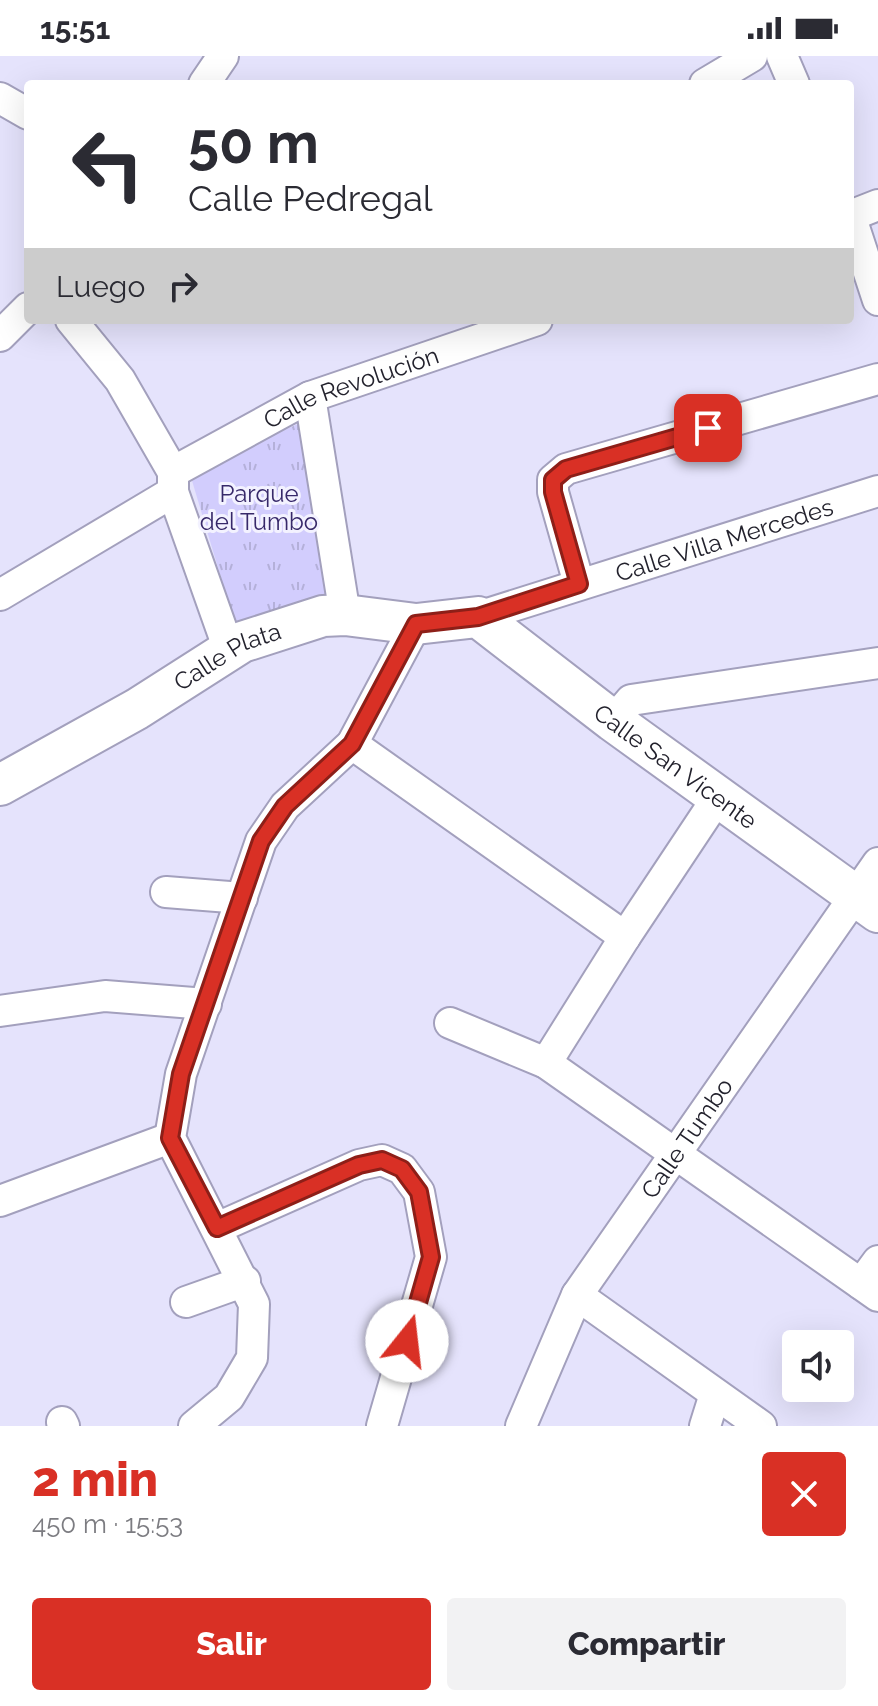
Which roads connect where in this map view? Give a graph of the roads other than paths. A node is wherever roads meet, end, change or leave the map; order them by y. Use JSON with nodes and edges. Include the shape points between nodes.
{"nodes":[{"id":1,"x":223,"y":56,"type":"edge"},
{"id":2,"x":752,"y":56,"type":"edge"},
{"id":3,"x":782,"y":56,"type":"edge"},
{"id":4,"x":207,"y":80,"type":"edge"},
{"id":5,"x":712,"y":80,"type":"edge"},
{"id":6,"x":792,"y":80,"type":"edge"},
{"id":7,"x":0,"y":98,"type":"edge"},
{"id":8,"x":24,"y":112,"type":"edge"},
{"id":9,"x":878,"y":205,"type":"edge"},
{"id":10,"x":854,"y":214,"type":"edge"},
{"id":11,"x":854,"y":227,"type":"edge"},
{"id":12,"x":878,"y":300,"type":"edge"},
{"id":13,"x":24,"y":312,"type":"edge"},
{"id":14,"x":74,"y":324,"type":"edge"},
{"id":15,"x":525,"y":324,"type":"edge"},
{"id":16,"x":0,"y":336,"type":"edge"},
{"id":17,"x":878,"y":379,"type":"edge"},
{"id":18,"x":310,"y":397,"type":"junction"},
{"id":19,"x":173,"y":482,"type":"junction"},
{"id":20,"x":878,"y":491,"type":"edge"},
{"id":21,"x":579,"y":584,"type":"junction"},
{"id":22,"x":0,"y":595,"type":"edge"},
{"id":23,"x":345,"y":615,"type":"junction"},
{"id":24,"x":478,"y":617,"type":"junction"},
{"id":25,"x":416,"y":624,"type":"junction"},
{"id":26,"x":229,"y":650,"type":"junction"},
{"id":27,"x":878,"y":663,"type":"edge"},
{"id":28,"x":613,"y":721,"type":"junction"},
{"id":29,"x":352,"y":744,"type":"junction"},
{"id":30,"x":0,"y":785,"type":"edge"},
{"id":31,"x":718,"y":797,"type":"junction"},
{"id":32,"x":878,"y":863,"type":"edge"},
{"id":33,"x":166,"y":892,"type":"dead end"},
{"id":34,"x":242,"y":898,"type":"junction"},
{"id":35,"x":866,"y":904,"type":"edge"},
{"id":36,"x":625,"y":937,"type":"junction"},
{"id":37,"x":206,"y":1004,"type":"junction"},
{"id":38,"x":0,"y":1011,"type":"edge"},
{"id":39,"x":450,"y":1023,"type":"dead end"},
{"id":40,"x":546,"y":1063,"type":"junction"},
{"id":41,"x":170,"y":1138,"type":"junction"},
{"id":42,"x":677,"y":1154,"type":"junction"},
{"id":43,"x":0,"y":1201,"type":"edge"},
{"id":44,"x":217,"y":1228,"type":"junction"},
{"id":45,"x":872,"y":1280,"type":"edge"},
{"id":46,"x":245,"y":1281,"type":"junction"},
{"id":47,"x":577,"y":1295,"type":"junction"},
{"id":48,"x":186,"y":1302,"type":"dead end"},
{"id":49,"x":715,"y":1394,"type":"junction"},
{"id":50,"x":194,"y":1426,"type":"edge"},
{"id":51,"x":384,"y":1426,"type":"edge"},
{"id":52,"x":521,"y":1426,"type":"edge"},
{"id":53,"x":705,"y":1426,"type":"edge"},
{"id":54,"x":761,"y":1426,"type":"edge"}],
"edges":[{"from":1,"to":4,"type":"street"},
{"from":2,"to":5,"type":"street"},
{"from":3,"to":6,"type":"street"},
{"from":7,"to":8,"type":"street"},
{"from":9,"to":10,"type":"street"},
{"from":11,"to":12,"type":"street"},
{"from":13,"to":16,"type":"street"},
{"from":14,"to":19,"type":"street","via":[[120,380]]},
{"from":15,"to":18,"type":"street","name":"Calle Revolución"},
{"from":17,"to":21,"type":"street","via":[[566,469],[553,480],[553,492]]},
{"from":18,"to":19,"type":"street","name":"Calle Revolución"},
{"from":18,"to":23,"type":"street"},
{"from":19,"to":22,"type":"street","name":"Calle Revolución"},
{"from":19,"to":26,"type":"street"},
{"from":20,"to":21,"type":"street","name":"Calle Villa Mercedes"},
{"from":21,"to":24,"type":"street","name":"Calle Villa Mercedes"},
{"from":23,"to":25,"type":"main road","name":"Calle Plata"},
{"from":23,"to":26,"type":"main road","name":"Calle Plata","via":[[323,616]]},
{"from":24,"to":25,"type":"main road","name":"Calle Plata"},
{"from":24,"to":28,"type":"main road","name":"Calle San Vicente"},
{"from":25,"to":29,"type":"street"},
{"from":26,"to":30,"type":"main road","name":"Calle Plata","via":[[137,709]]},
{"from":27,"to":28,"type":"street","via":[[631,700]]},
{"from":28,"to":31,"type":"main road","name":"Calle San Vicente"},
{"from":29,"to":34,"type":"street","via":[[285,806],[261,841]]},
{"from":29,"to":36,"type":"street"},
{"from":31,"to":35,"type":"main road","name":"Calle San Vicente"},
{"from":31,"to":36,"type":"street"},
{"from":32,"to":35,"type":"street","name":"Calle Tumbo"},
{"from":33,"to":34,"type":"street"},
{"from":34,"to":37,"type":"street"},
{"from":35,"to":42,"type":"street","name":"Calle Tumbo"},
{"from":36,"to":40,"type":"street"},
{"from":37,"to":38,"type":"street","via":[[105,996]]},
{"from":37,"to":41,"type":"street","via":[[181,1074]]},
{"from":39,"to":40,"type":"street"},
{"from":40,"to":42,"type":"street"},
{"from":41,"to":43,"type":"street"},
{"from":41,"to":44,"type":"street"},
{"from":42,"to":45,"type":"street"},
{"from":42,"to":47,"type":"street","name":"Calle Tumbo"},
{"from":44,"to":46,"type":"street"},
{"from":44,"to":51,"type":"street","via":[[359,1165],[382,1160],[402,1169],[419,1192],[431,1257]]},
{"from":46,"to":48,"type":"street"},
{"from":46,"to":50,"type":"street","via":[[254,1304],[252,1358],[229,1397]]},
{"from":47,"to":49,"type":"street"},
{"from":47,"to":52,"type":"street","name":"Calle Tumbo"},
{"from":49,"to":53,"type":"street"},
{"from":49,"to":54,"type":"street"}]}
